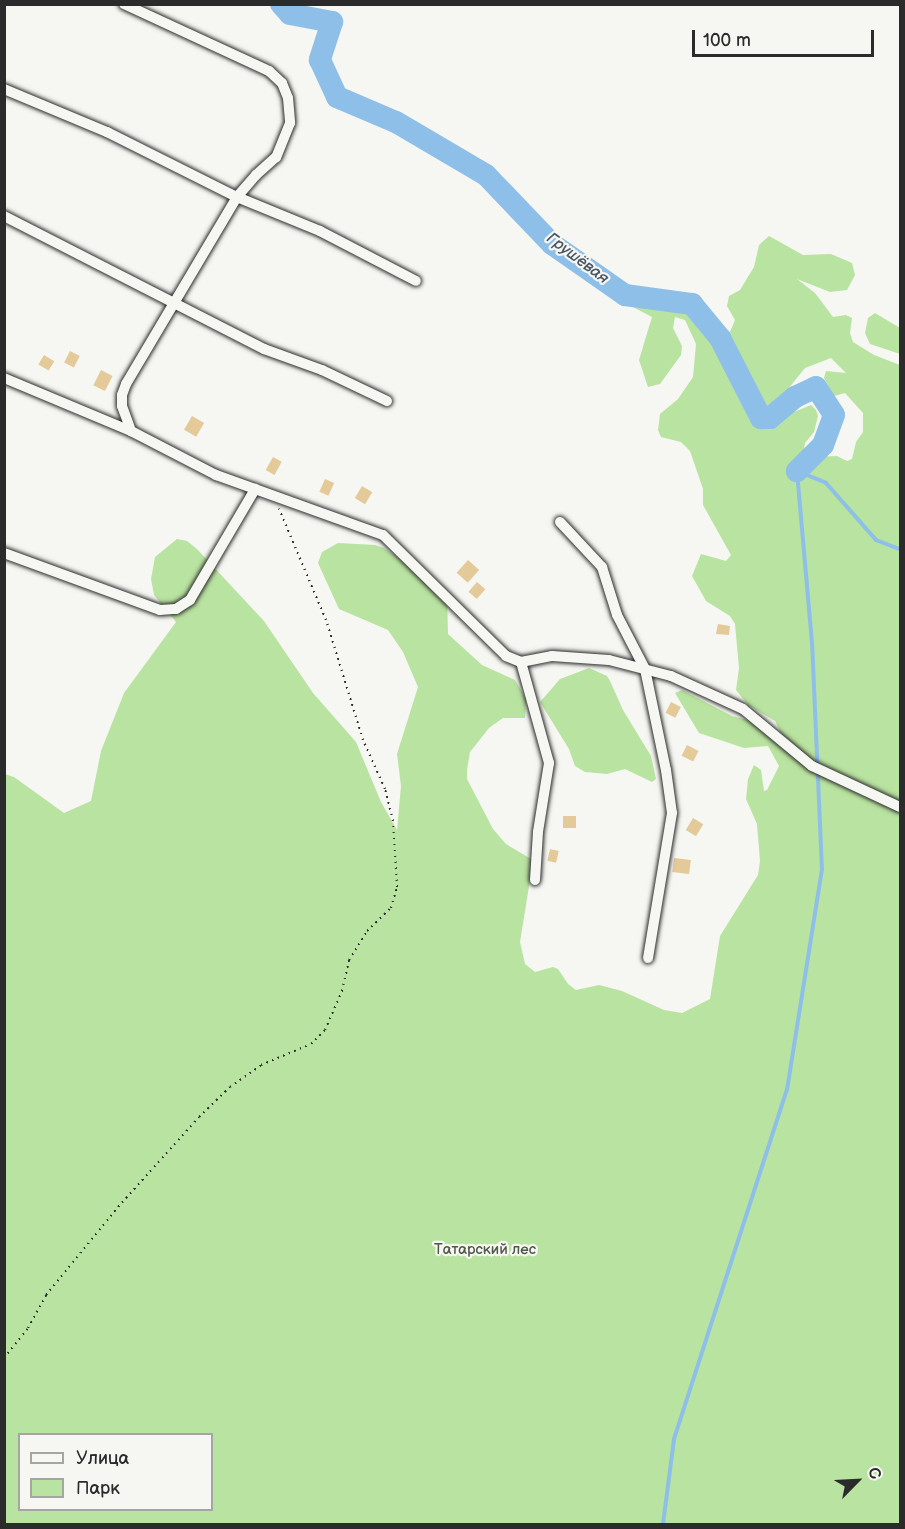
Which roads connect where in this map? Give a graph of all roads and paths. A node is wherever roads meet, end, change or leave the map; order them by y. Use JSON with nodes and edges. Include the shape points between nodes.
{"nodes":[{"id":1,"x":124,"y":4,"type":"edge"},
{"id":2,"x":4,"y":89,"type":"edge"},
{"id":3,"x":237,"y":197,"type":"junction"},
{"id":4,"x":4,"y":216,"type":"edge"},
{"id":5,"x":416,"y":281,"type":"dead end"},
{"id":6,"x":175,"y":302,"type":"junction"},
{"id":7,"x":4,"y":378,"type":"edge"},
{"id":8,"x":387,"y":400,"type":"dead end"},
{"id":9,"x":131,"y":431,"type":"junction"},
{"id":10,"x":255,"y":489,"type":"junction"},
{"id":11,"x":275,"y":498,"type":"junction"},
{"id":12,"x":560,"y":522,"type":"dead end"},
{"id":13,"x":4,"y":553,"type":"edge"},
{"id":14,"x":521,"y":662,"type":"junction"},
{"id":15,"x":645,"y":669,"type":"junction"},
{"id":16,"x":900,"y":807,"type":"edge"},
{"id":17,"x":535,"y":880,"type":"dead end"},
{"id":18,"x":648,"y":958,"type":"dead end"},
{"id":19,"x":4,"y":1358,"type":"edge"}],
"edges":[{"from":1,"to":3,"type":"street","via":[[269,70],[282,83],[290,123],[283,143],[276,158]]},
{"from":2,"to":3,"type":"street","via":[[107,132]]},
{"from":3,"to":5,"type":"street","via":[[320,231]]},
{"from":3,"to":6,"type":"street"},
{"from":4,"to":6,"type":"street"},
{"from":6,"to":8,"type":"street","via":[[264,350],[322,370]]},
{"from":6,"to":9,"type":"street","via":[[122,395]]},
{"from":7,"to":9,"type":"street"},
{"from":9,"to":10,"type":"street","via":[[216,475]]},
{"from":10,"to":11,"type":"street"},
{"from":10,"to":13,"type":"street","via":[[190,600],[176,609],[160,610]]},
{"from":11,"to":14,"type":"street","via":[[383,535],[506,656]]},
{"from":11,"to":19,"type":"path","via":[[326,620],[363,740],[385,789],[393,821],[397,886],[391,908],[367,931],[349,960],[342,991],[325,1030],[311,1044],[261,1065],[230,1087],[199,1117],[46,1295],[28,1328]]},
{"from":12,"to":15,"type":"street","via":[[602,567],[617,615]]},
{"from":14,"to":15,"type":"street","via":[[552,656],[609,660]]},
{"from":14,"to":17,"type":"street","via":[[549,763]]},
{"from":15,"to":16,"type":"street","via":[[671,676],[742,709],[812,766]]},
{"from":15,"to":18,"type":"street","via":[[672,813]]}]}
